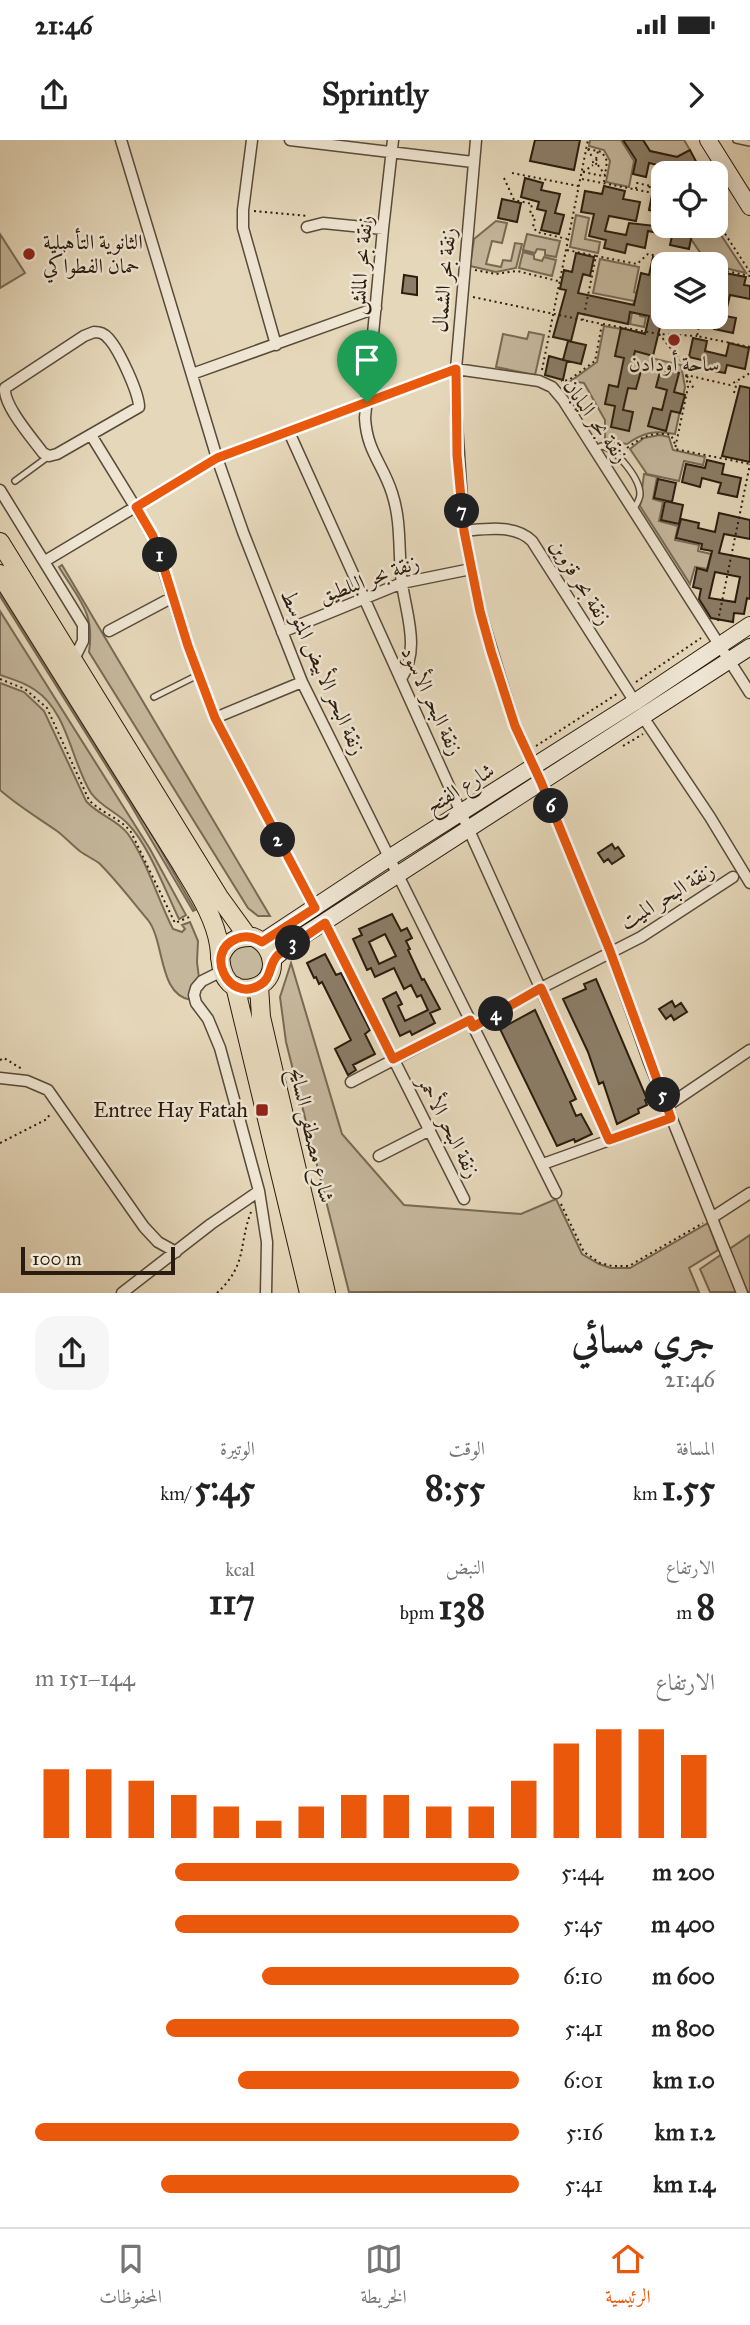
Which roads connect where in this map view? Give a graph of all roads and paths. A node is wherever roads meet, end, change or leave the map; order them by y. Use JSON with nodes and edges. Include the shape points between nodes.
{"nodes":[{"id":1,"x":121,"y":140,"type":"edge"},
{"id":2,"x":252,"y":140,"type":"edge"},
{"id":3,"x":290,"y":140,"type":"edge"},
{"id":4,"x":476,"y":140,"type":"edge"},
{"id":5,"x":588,"y":140,"type":"edge"},
{"id":6,"x":708,"y":140,"type":"edge"},
{"id":7,"x":736,"y":140,"type":"edge"},
{"id":8,"x":750,"y":143,"type":"edge"},
{"id":9,"x":393,"y":146,"type":"edge"},
{"id":10,"x":587,"y":149,"type":"junction"},
{"id":11,"x":598,"y":151,"type":"junction"},
{"id":12,"x":473,"y":162,"type":"junction"},
{"id":13,"x":596,"y":162,"type":"junction"},
{"id":14,"x":607,"y":164,"type":"junction"},
{"id":15,"x":582,"y":172,"type":"junction"},
{"id":16,"x":512,"y":173,"type":"dead end"},
{"id":17,"x":605,"y":176,"type":"junction"},
{"id":18,"x":504,"y":178,"type":"dead end"},
{"id":19,"x":580,"y":178,"type":"junction"},
{"id":20,"x":603,"y":183,"type":"junction"},
{"id":21,"x":579,"y":186,"type":"junction"},
{"id":22,"x":650,"y":186,"type":"joint"},
{"id":23,"x":636,"y":190,"type":"junction"},
{"id":24,"x":748,"y":200,"type":"edge"},
{"id":25,"x":307,"y":227,"type":"dead end"},
{"id":26,"x":383,"y":229,"type":"junction"},
{"id":27,"x":728,"y":238,"type":"edge"},
{"id":28,"x":568,"y":239,"type":"junction"},
{"id":29,"x":566,"y":249,"type":"junction"},
{"id":30,"x":651,"y":255,"type":"edge"},
{"id":31,"x":596,"y":256,"type":"junction"},
{"id":32,"x":464,"y":268,"type":"junction"},
{"id":33,"x":728,"y":271,"type":"edge"},
{"id":34,"x":750,"y":272,"type":"edge"},
{"id":35,"x":750,"y":276,"type":"edge"},
{"id":36,"x":559,"y":281,"type":"junction"},
{"id":37,"x":462,"y":295,"type":"junction"},
{"id":38,"x":376,"y":308,"type":"junction"},
{"id":39,"x":552,"y":315,"type":"junction"},
{"id":40,"x":583,"y":321,"type":"junction"},
{"id":41,"x":601,"y":324,"type":"junction"},
{"id":42,"x":698,"y":329,"type":"edge"},
{"id":43,"x":659,"y":334,"type":"junction"},
{"id":44,"x":697,"y":336,"type":"junction"},
{"id":45,"x":276,"y":345,"type":"junction"},
{"id":46,"x":750,"y":347,"type":"edge"},
{"id":47,"x":456,"y":369,"type":"junction"},
{"id":48,"x":750,"y":373,"type":"edge"},
{"id":49,"x":192,"y":374,"type":"junction"},
{"id":50,"x":686,"y":375,"type":"junction"},
{"id":51,"x":737,"y":381,"type":"junction"},
{"id":52,"x":542,"y":382,"type":"junction"},
{"id":53,"x":694,"y":389,"type":"dead end"},
{"id":54,"x":734,"y":393,"type":"dead end"},
{"id":55,"x":367,"y":402,"type":"junction"},
{"id":56,"x":289,"y":432,"type":"junction"},
{"id":57,"x":91,"y":435,"type":"junction"},
{"id":58,"x":676,"y":446,"type":"junction"},
{"id":59,"x":627,"y":448,"type":"dead end"},
{"id":60,"x":595,"y":450,"type":"junction"},
{"id":61,"x":49,"y":456,"type":"junction"},
{"id":62,"x":217,"y":458,"type":"junction"},
{"id":63,"x":750,"y":464,"type":"edge"},
{"id":64,"x":15,"y":481,"type":"dead end"},
{"id":65,"x":0,"y":489,"type":"edge"},
{"id":66,"x":136,"y":507,"type":"junction"},
{"id":67,"x":633,"y":510,"type":"junction"},
{"id":68,"x":464,"y":531,"type":"junction"},
{"id":69,"x":0,"y":541,"type":"edge"},
{"id":70,"x":45,"y":561,"type":"junction"},
{"id":71,"x":471,"y":569,"type":"junction"},
{"id":72,"x":0,"y":574,"type":"edge"},
{"id":73,"x":402,"y":583,"type":"junction"},
{"id":74,"x":173,"y":597,"type":"junction"},
{"id":75,"x":364,"y":600,"type":"junction"},
{"id":76,"x":718,"y":622,"type":"dead end"},
{"id":77,"x":750,"y":625,"type":"edge"},
{"id":78,"x":109,"y":631,"type":"dead end"},
{"id":79,"x":282,"y":632,"type":"junction"},
{"id":80,"x":718,"y":645,"type":"junction"},
{"id":81,"x":750,"y":648,"type":"edge"},
{"id":82,"x":74,"y":659,"type":"junction"},
{"id":83,"x":730,"y":662,"type":"junction"},
{"id":84,"x":198,"y":675,"type":"junction"},
{"id":85,"x":0,"y":679,"type":"edge"},
{"id":86,"x":401,"y":679,"type":"junction"},
{"id":87,"x":302,"y":682,"type":"junction"},
{"id":88,"x":750,"y":692,"type":"edge"},
{"id":89,"x":154,"y":696,"type":"dead end"},
{"id":90,"x":639,"y":710,"type":"junction"},
{"id":91,"x":215,"y":718,"type":"junction"},
{"id":92,"x":535,"y":766,"type":"junction"},
{"id":93,"x":541,"y":782,"type":"junction"},
{"id":94,"x":462,"y":811,"type":"junction"},
{"id":95,"x":469,"y":828,"type":"junction"},
{"id":96,"x":388,"y":858,"type":"junction"},
{"id":97,"x":738,"y":864,"type":"junction"},
{"id":98,"x":398,"y":874,"type":"junction"},
{"id":99,"x":733,"y":877,"type":"junction"},
{"id":100,"x":748,"y":881,"type":"edge"},
{"id":101,"x":315,"y":908,"type":"junction"},
{"id":102,"x":192,"y":916,"type":"dead end"},
{"id":103,"x":325,"y":923,"type":"junction"},
{"id":104,"x":255,"y":939,"type":"junction"},
{"id":105,"x":610,"y":951,"type":"junction"},
{"id":106,"x":273,"y":960,"type":"junction"},
{"id":107,"x":221,"y":964,"type":"junction"},
{"id":108,"x":235,"y":986,"type":"junction"},
{"id":109,"x":259,"y":986,"type":"junction"},
{"id":110,"x":541,"y":988,"type":"junction"},
{"id":111,"x":472,"y":1023,"type":"junction"},
{"id":112,"x":750,"y":1050,"type":"edge"},
{"id":113,"x":393,"y":1059,"type":"junction"},
{"id":114,"x":0,"y":1077,"type":"edge"},
{"id":115,"x":351,"y":1082,"type":"dead end"},
{"id":116,"x":58,"y":1102,"type":"junction"},
{"id":117,"x":667,"y":1106,"type":"junction"},
{"id":118,"x":671,"y":1118,"type":"junction"},
{"id":119,"x":430,"y":1130,"type":"junction"},
{"id":120,"x":609,"y":1140,"type":"junction"},
{"id":121,"x":0,"y":1143,"type":"edge"},
{"id":122,"x":379,"y":1156,"type":"dead end"},
{"id":123,"x":543,"y":1164,"type":"junction"},
{"id":124,"x":258,"y":1191,"type":"junction"},
{"id":125,"x":555,"y":1192,"type":"joint"},
{"id":126,"x":750,"y":1193,"type":"edge"},
{"id":127,"x":464,"y":1199,"type":"dead end"},
{"id":128,"x":713,"y":1217,"type":"junction"},
{"id":129,"x":176,"y":1252,"type":"junction"},
{"id":130,"x":122,"y":1293,"type":"edge"},
{"id":131,"x":217,"y":1293,"type":"edge"},
{"id":132,"x":266,"y":1293,"type":"edge"},
{"id":133,"x":309,"y":1293,"type":"edge"},
{"id":134,"x":326,"y":1293,"type":"edge"},
{"id":135,"x":742,"y":1293,"type":"edge"}],
"edges":[{"from":1,"to":49,"type":"street","name":"زنقة البحر الأبيض المتوسط"},
{"from":2,"to":45,"type":"street","via":[[243,228]]},
{"from":3,"to":9,"type":"street"},
{"from":4,"to":12,"type":"street","name":"زنقة بحر الشمال"},
{"from":5,"to":10,"type":"path"},
{"from":6,"to":24,"type":"street"},
{"from":7,"to":8,"type":"lane"},
{"from":9,"to":12,"type":"street"},
{"from":9,"to":26,"type":"street","name":"زنقة بحر المانش"},
{"from":10,"to":11,"type":"path"},
{"from":10,"to":13,"type":"path"},
{"from":10,"to":15,"type":"path"},
{"from":11,"to":13,"type":"path"},
{"from":11,"to":14,"type":"path"},
{"from":12,"to":32,"type":"street","name":"زنقة بحر الشمال"},
{"from":13,"to":14,"type":"path"},
{"from":13,"to":15,"type":"path"},
{"from":13,"to":17,"type":"path"},
{"from":14,"to":17,"type":"path"},
{"from":15,"to":17,"type":"path"},
{"from":15,"to":19,"type":"path"},
{"from":16,"to":21,"type":"path"},
{"from":17,"to":20,"type":"path"},
{"from":18,"to":28,"type":"path","via":[[514,200],[532,204],[530,214],[535,217],[537,232]]},
{"from":19,"to":20,"type":"path"},
{"from":19,"to":21,"type":"path"},
{"from":20,"to":23,"type":"path"},
{"from":21,"to":28,"type":"path"},
{"from":22,"to":23,"type":"path","via":[[648,192]]},
{"from":22,"to":23,"type":"path","via":[[637,183]]},
{"from":25,"to":26,"type":"street","via":[[323,223]]},
{"from":26,"to":38,"type":"street","name":"زنقة بحر المانش"},
{"from":27,"to":34,"type":"path"},
{"from":28,"to":29,"type":"path"},
{"from":29,"to":31,"type":"path"},
{"from":29,"to":36,"type":"path"},
{"from":30,"to":31,"type":"path","via":[[637,264]]},
{"from":31,"to":40,"type":"path"},
{"from":32,"to":36,"type":"path","via":[[496,274],[517,271]]},
{"from":32,"to":37,"type":"street","name":"زنقة بحر الشمال"},
{"from":33,"to":35,"type":"path"},
{"from":36,"to":39,"type":"path"},
{"from":37,"to":39,"type":"path"},
{"from":37,"to":47,"type":"street","name":"زنقة بحر الشمال"},
{"from":38,"to":45,"type":"street"},
{"from":38,"to":55,"type":"street","name":"زنقة بحر المانش"},
{"from":39,"to":40,"type":"path"},
{"from":39,"to":52,"type":"path"},
{"from":40,"to":41,"type":"path"},
{"from":41,"to":43,"type":"path"},
{"from":41,"to":52,"type":"path","via":[[595,361],[569,380]]},
{"from":42,"to":44,"type":"path"},
{"from":43,"to":44,"type":"path"},
{"from":43,"to":50,"type":"path","via":[[683,363]]},
{"from":44,"to":46,"type":"path"},
{"from":45,"to":49,"type":"street"},
{"from":47,"to":52,"type":"street","name":"زنقة بحر اليابان"},
{"from":47,"to":55,"type":"street","name":"زنقة بحر اليابان"},
{"from":47,"to":68,"type":"street","name":"زنقة بحر الشمال"},
{"from":48,"to":51,"type":"path"},
{"from":49,"to":62,"type":"street","name":"زنقة البحر الأبيض المتوسط"},
{"from":50,"to":51,"type":"path","via":[[730,385]]},
{"from":50,"to":53,"type":"path"},
{"from":50,"to":58,"type":"path","via":[[688,387]]},
{"from":51,"to":54,"type":"path"},
{"from":52,"to":60,"type":"street","name":"زنقة بحر اليابان","via":[[563,400]]},
{"from":55,"to":56,"type":"street","name":"زنقة بحر اليابان"},
{"from":55,"to":73,"type":"street","name":"زنقة بحر المانش","via":[[370,449],[393,496]]},
{"from":56,"to":62,"type":"street","name":"زنقة بحر اليابان"},
{"from":56,"to":75,"type":"street","name":"زنقة البحر الأسود"},
{"from":57,"to":61,"type":"street"},
{"from":57,"to":61,"type":"street","via":[[136,411],[139,403],[111,342],[97,332],[5,388],[16,415]]},
{"from":57,"to":66,"type":"street"},
{"from":58,"to":59,"type":"path","via":[[671,435],[661,433],[644,436]]},
{"from":58,"to":63,"type":"path"},
{"from":60,"to":67,"type":"street","name":"زنقة بحر اليابان"},
{"from":60,"to":67,"type":"lane","via":[[610,448],[631,473],[640,495]]},
{"from":61,"to":64,"type":"lane"},
{"from":62,"to":66,"type":"street","name":"زنقة بحر اليابان"},
{"from":62,"to":79,"type":"street","name":"زنقة البحر الأبيض المتوسط"},
{"from":63,"to":76,"type":"path"},
{"from":65,"to":70,"type":"street"},
{"from":66,"to":70,"type":"street","name":"زنقة بحر اليابان"},
{"from":66,"to":74,"type":"street","via":[[153,536]]},
{"from":67,"to":80,"type":"street","name":"زنقة بحر اليابان"},
{"from":68,"to":71,"type":"street","name":"زنقة بحر الشمال"},
{"from":68,"to":90,"type":"street","name":"زنقة بحر قزوين","via":[[498,529],[526,535],[537,546]]},
{"from":69,"to":82,"type":"main road"},
{"from":70,"to":82,"type":"street","via":[[83,625],[83,641]]},
{"from":71,"to":73,"type":"street","name":"زنقة بحر البلطيق"},
{"from":71,"to":92,"type":"street","name":"زنقة بحر الشمال","via":[[515,726]]},
{"from":72,"to":107,"type":"main road","via":[[180,862],[213,921]]},
{"from":73,"to":75,"type":"street","name":"زنقة بحر البلطيق"},
{"from":73,"to":86,"type":"street","name":"زنقة بحر المانش","via":[[411,655]]},
{"from":74,"to":78,"type":"street"},
{"from":74,"to":84,"type":"street"},
{"from":75,"to":79,"type":"street","name":"زنقة بحر البلطيق"},
{"from":75,"to":86,"type":"street","name":"زنقة البحر الأسود"},
{"from":77,"to":80,"type":"street","name":"شارع الفتح"},
{"from":79,"to":87,"type":"street","name":"زنقة البحر الأبيض المتوسط"},
{"from":80,"to":83,"type":"street","name":"زنقة بحر اليابان"},
{"from":80,"to":90,"type":"street","name":"شارع الفتح"},
{"from":81,"to":83,"type":"street"},
{"from":82,"to":104,"type":"main road","via":[[219,897]]},
{"from":83,"to":88,"type":"street","name":"زنقة بحر اليابان"},
{"from":83,"to":90,"type":"street"},
{"from":84,"to":89,"type":"lane"},
{"from":84,"to":91,"type":"street"},
{"from":85,"to":102,"type":"path","via":[[25,689],[47,708],[89,800],[131,832],[176,923]]},
{"from":86,"to":94,"type":"street","name":"زنقة البحر الأسود"},
{"from":87,"to":91,"type":"street"},
{"from":87,"to":96,"type":"street","name":"زنقة البحر الأبيض المتوسط"},
{"from":90,"to":92,"type":"street","name":"شارع الفتح"},
{"from":90,"to":93,"type":"street"},
{"from":90,"to":97,"type":"street","name":"زنقة بحر قزوين"},
{"from":91,"to":101,"type":"street"},
{"from":92,"to":93,"type":"street","name":"زنقة بحر الشمال"},
{"from":92,"to":94,"type":"street","name":"شارع الفتح"},
{"from":93,"to":95,"type":"street"},
{"from":93,"to":105,"type":"street","name":"زنقة بحر الشمال"},
{"from":94,"to":95,"type":"street","name":"زنقة البحر الأسود"},
{"from":94,"to":96,"type":"street","name":"شارع الفتح"},
{"from":95,"to":98,"type":"street"},
{"from":95,"to":110,"type":"street","name":"زنقة البحر الأسود"},
{"from":96,"to":98,"type":"street","name":"زنقة البحر الأبيض المتوسط"},
{"from":96,"to":101,"type":"street","name":"شارع الفتح"},
{"from":97,"to":99,"type":"street"},
{"from":97,"to":100,"type":"street","name":"زنقة بحر قزوين"},
{"from":98,"to":103,"type":"street"},
{"from":98,"to":111,"type":"street","name":"زنقة البحر الأبيض المتوسط"},
{"from":99,"to":100,"type":"street"},
{"from":99,"to":105,"type":"street","name":"زنقة البحر الميت","via":[[641,937]]},
{"from":101,"to":104,"type":"street","name":"شارع الفتح"},
{"from":103,"to":106,"type":"street"},
{"from":103,"to":113,"type":"street","name":"زنقة البحر الأحمر"},
{"from":104,"to":106,"type":"main road"},
{"from":104,"to":107,"type":"main road","via":[[233,940]]},
{"from":105,"to":110,"type":"street","name":"زنقة البحر الميت"},
{"from":105,"to":117,"type":"street","name":"زنقة بحر الشمال"},
{"from":106,"to":109,"type":"main road","via":[[270,975]]},
{"from":107,"to":108,"type":"main road","via":[[226,979]]},
{"from":107,"to":124,"type":"street","via":[[194,995],[220,1048]]},
{"from":108,"to":109,"type":"main road"},
{"from":108,"to":133,"type":"main road"},
{"from":109,"to":134,"type":"main road","name":"شارع مصطفى السايح","via":[[268,1050]]},
{"from":110,"to":111,"type":"street","name":"زنقة البحر الميت"},
{"from":110,"to":120,"type":"street","name":"زنقة البحر الأسود"},
{"from":111,"to":113,"type":"street","name":"زنقة البحر الميت"},
{"from":111,"to":123,"type":"street","name":"زنقة البحر الأبيض المتوسط"},
{"from":112,"to":117,"type":"street"},
{"from":113,"to":115,"type":"street","name":"زنقة البحر الميت"},
{"from":113,"to":119,"type":"street","name":"زنقة البحر الأحمر"},
{"from":114,"to":116,"type":"street","via":[[38,1084]]},
{"from":116,"to":121,"type":"path","via":[[47,1119]]},
{"from":116,"to":129,"type":"street","via":[[144,1227]]},
{"from":117,"to":118,"type":"street","name":"زنقة بحر الشمال"},
{"from":118,"to":120,"type":"street"},
{"from":118,"to":128,"type":"street","name":"زنقة بحر الشمال"},
{"from":119,"to":122,"type":"street"},
{"from":119,"to":127,"type":"street","name":"زنقة البحر الأحمر"},
{"from":120,"to":123,"type":"street"},
{"from":123,"to":125,"type":"street","name":"زنقة البحر الأبيض المتوسط"},
{"from":124,"to":129,"type":"street"},
{"from":124,"to":131,"type":"path","via":[[242,1255],[231,1280]]},
{"from":124,"to":132,"type":"street","via":[[267,1242]]},
{"from":125,"to":128,"type":"path","via":[[584,1252],[612,1266],[629,1266]]},
{"from":126,"to":128,"type":"street"},
{"from":128,"to":135,"type":"street","name":"زنقة بحر الشمال"},
{"from":129,"to":130,"type":"street"}]}
